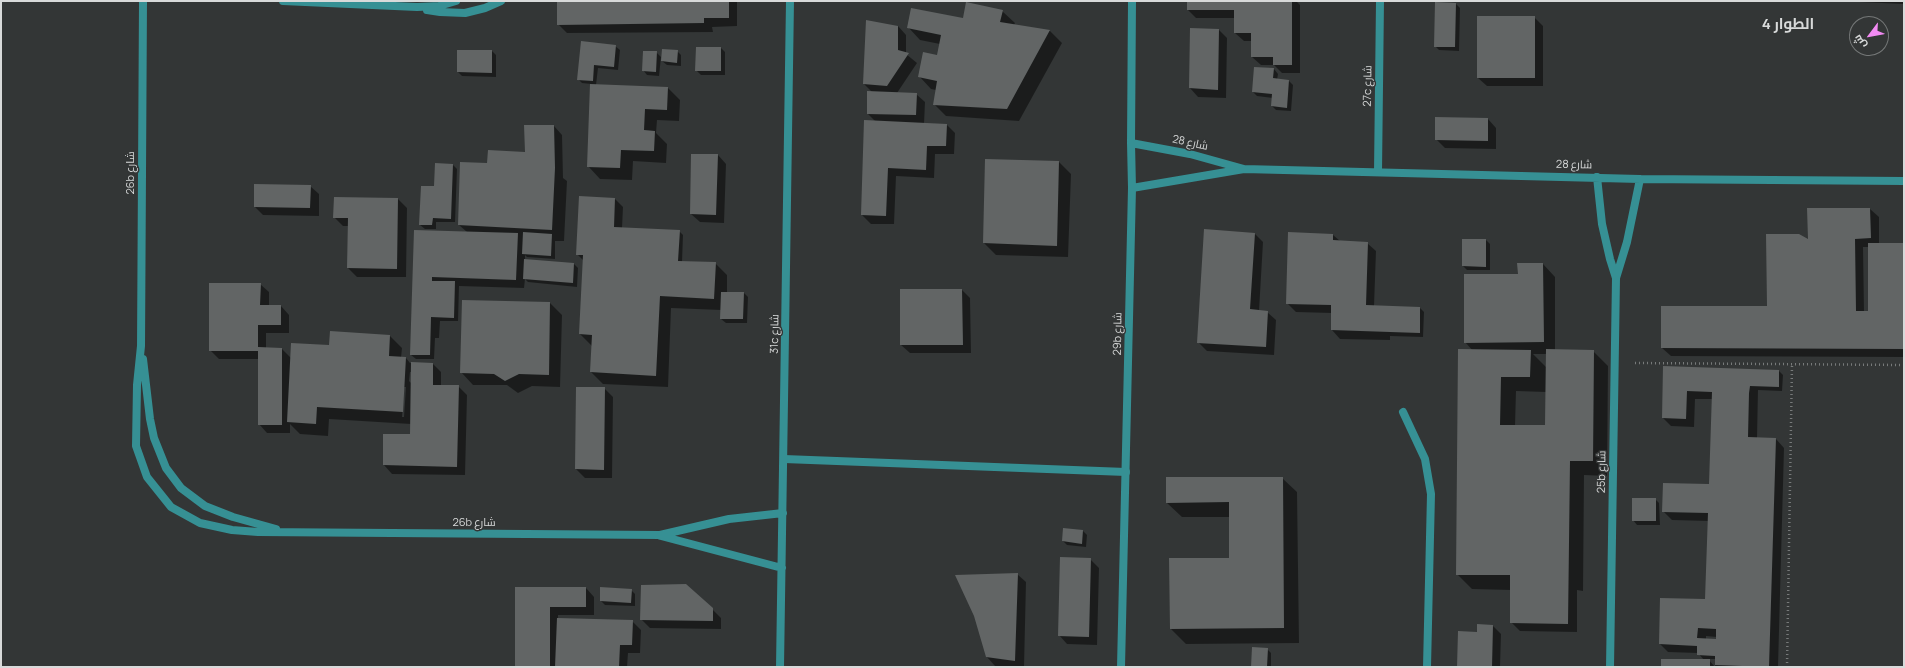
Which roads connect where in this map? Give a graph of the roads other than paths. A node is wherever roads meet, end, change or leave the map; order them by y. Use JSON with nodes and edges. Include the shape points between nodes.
{"nodes":[{"id":1,"x":143,"y":1,"type":"edge"},
{"id":2,"x":283,"y":1,"type":"edge"},
{"id":3,"x":456,"y":1,"type":"edge"},
{"id":4,"x":501,"y":1,"type":"edge"},
{"id":5,"x":790,"y":1,"type":"edge"},
{"id":6,"x":1132,"y":1,"type":"edge"},
{"id":7,"x":1380,"y":1,"type":"edge"},
{"id":8,"x":417,"y":8,"type":"junction"},
{"id":9,"x":1131,"y":143,"type":"junction"},
{"id":10,"x":1244,"y":169,"type":"junction"},
{"id":11,"x":1378,"y":172,"type":"junction"},
{"id":12,"x":1597,"y":177,"type":"junction"},
{"id":13,"x":1640,"y":178,"type":"junction"},
{"id":14,"x":1904,"y":181,"type":"edge"},
{"id":15,"x":1132,"y":188,"type":"junction"},
{"id":16,"x":1616,"y":278,"type":"junction"},
{"id":17,"x":141,"y":346,"type":"junction"},
{"id":18,"x":1403,"y":412,"type":"dead end"},
{"id":19,"x":784,"y":459,"type":"junction"},
{"id":20,"x":1126,"y":472,"type":"junction"},
{"id":21,"x":783,"y":512,"type":"junction"},
{"id":22,"x":288,"y":533,"type":"junction"},
{"id":23,"x":660,"y":535,"type":"junction"},
{"id":24,"x":782,"y":568,"type":"junction"},
{"id":25,"x":780,"y":667,"type":"edge"},
{"id":26,"x":1121,"y":667,"type":"edge"},
{"id":27,"x":1427,"y":667,"type":"edge"},
{"id":28,"x":1610,"y":667,"type":"edge"}],
"edges":[{"from":1,"to":17,"type":"street","name":"26b شارع"},
{"from":2,"to":8,"type":"street"},
{"from":3,"to":8,"type":"street"},
{"from":4,"to":8,"type":"street","via":[[465,13]]},
{"from":5,"to":19,"type":"street","name":"31c شارع"},
{"from":6,"to":9,"type":"street","name":"29b شارع"},
{"from":7,"to":11,"type":"street","name":"27c شارع"},
{"from":9,"to":10,"type":"street","name":"شارع 28","via":[[1190,154]]},
{"from":9,"to":15,"type":"street","name":"29b شارع"},
{"from":10,"to":11,"type":"street","name":"شارع 28"},
{"from":10,"to":15,"type":"street","name":"شارع 28"},
{"from":11,"to":12,"type":"street","name":"شارع 28"},
{"from":12,"to":13,"type":"street","name":"شارع 28"},
{"from":12,"to":16,"type":"street","name":"25b شارع","via":[[1602,224]]},
{"from":13,"to":14,"type":"street","name":"شارع 28"},
{"from":13,"to":16,"type":"street","name":"25b شارع","via":[[1627,242]]},
{"from":15,"to":20,"type":"street","name":"29b شارع"},
{"from":16,"to":28,"type":"street","name":"25b شارع"},
{"from":17,"to":22,"type":"street","name":"26b شارع","via":[[154,438],[166,468],[181,488],[205,506]]},
{"from":17,"to":22,"type":"street","name":"26b شارع","via":[[137,385],[136,446],[147,477],[171,507],[200,523],[232,530]]},
{"from":18,"to":27,"type":"street","via":[[1425,459],[1430,488]]},
{"from":19,"to":20,"type":"street"},
{"from":19,"to":21,"type":"street","name":"31c شارع"},
{"from":20,"to":26,"type":"street","name":"29b شارع"},
{"from":21,"to":23,"type":"street","name":"26b شارع","via":[[729,520]]},
{"from":21,"to":24,"type":"street","name":"31c شارع"},
{"from":22,"to":23,"type":"street","name":"26b شارع"},
{"from":23,"to":24,"type":"street","name":"26b شارع"},
{"from":24,"to":25,"type":"street","name":"31c شارع"}]}
